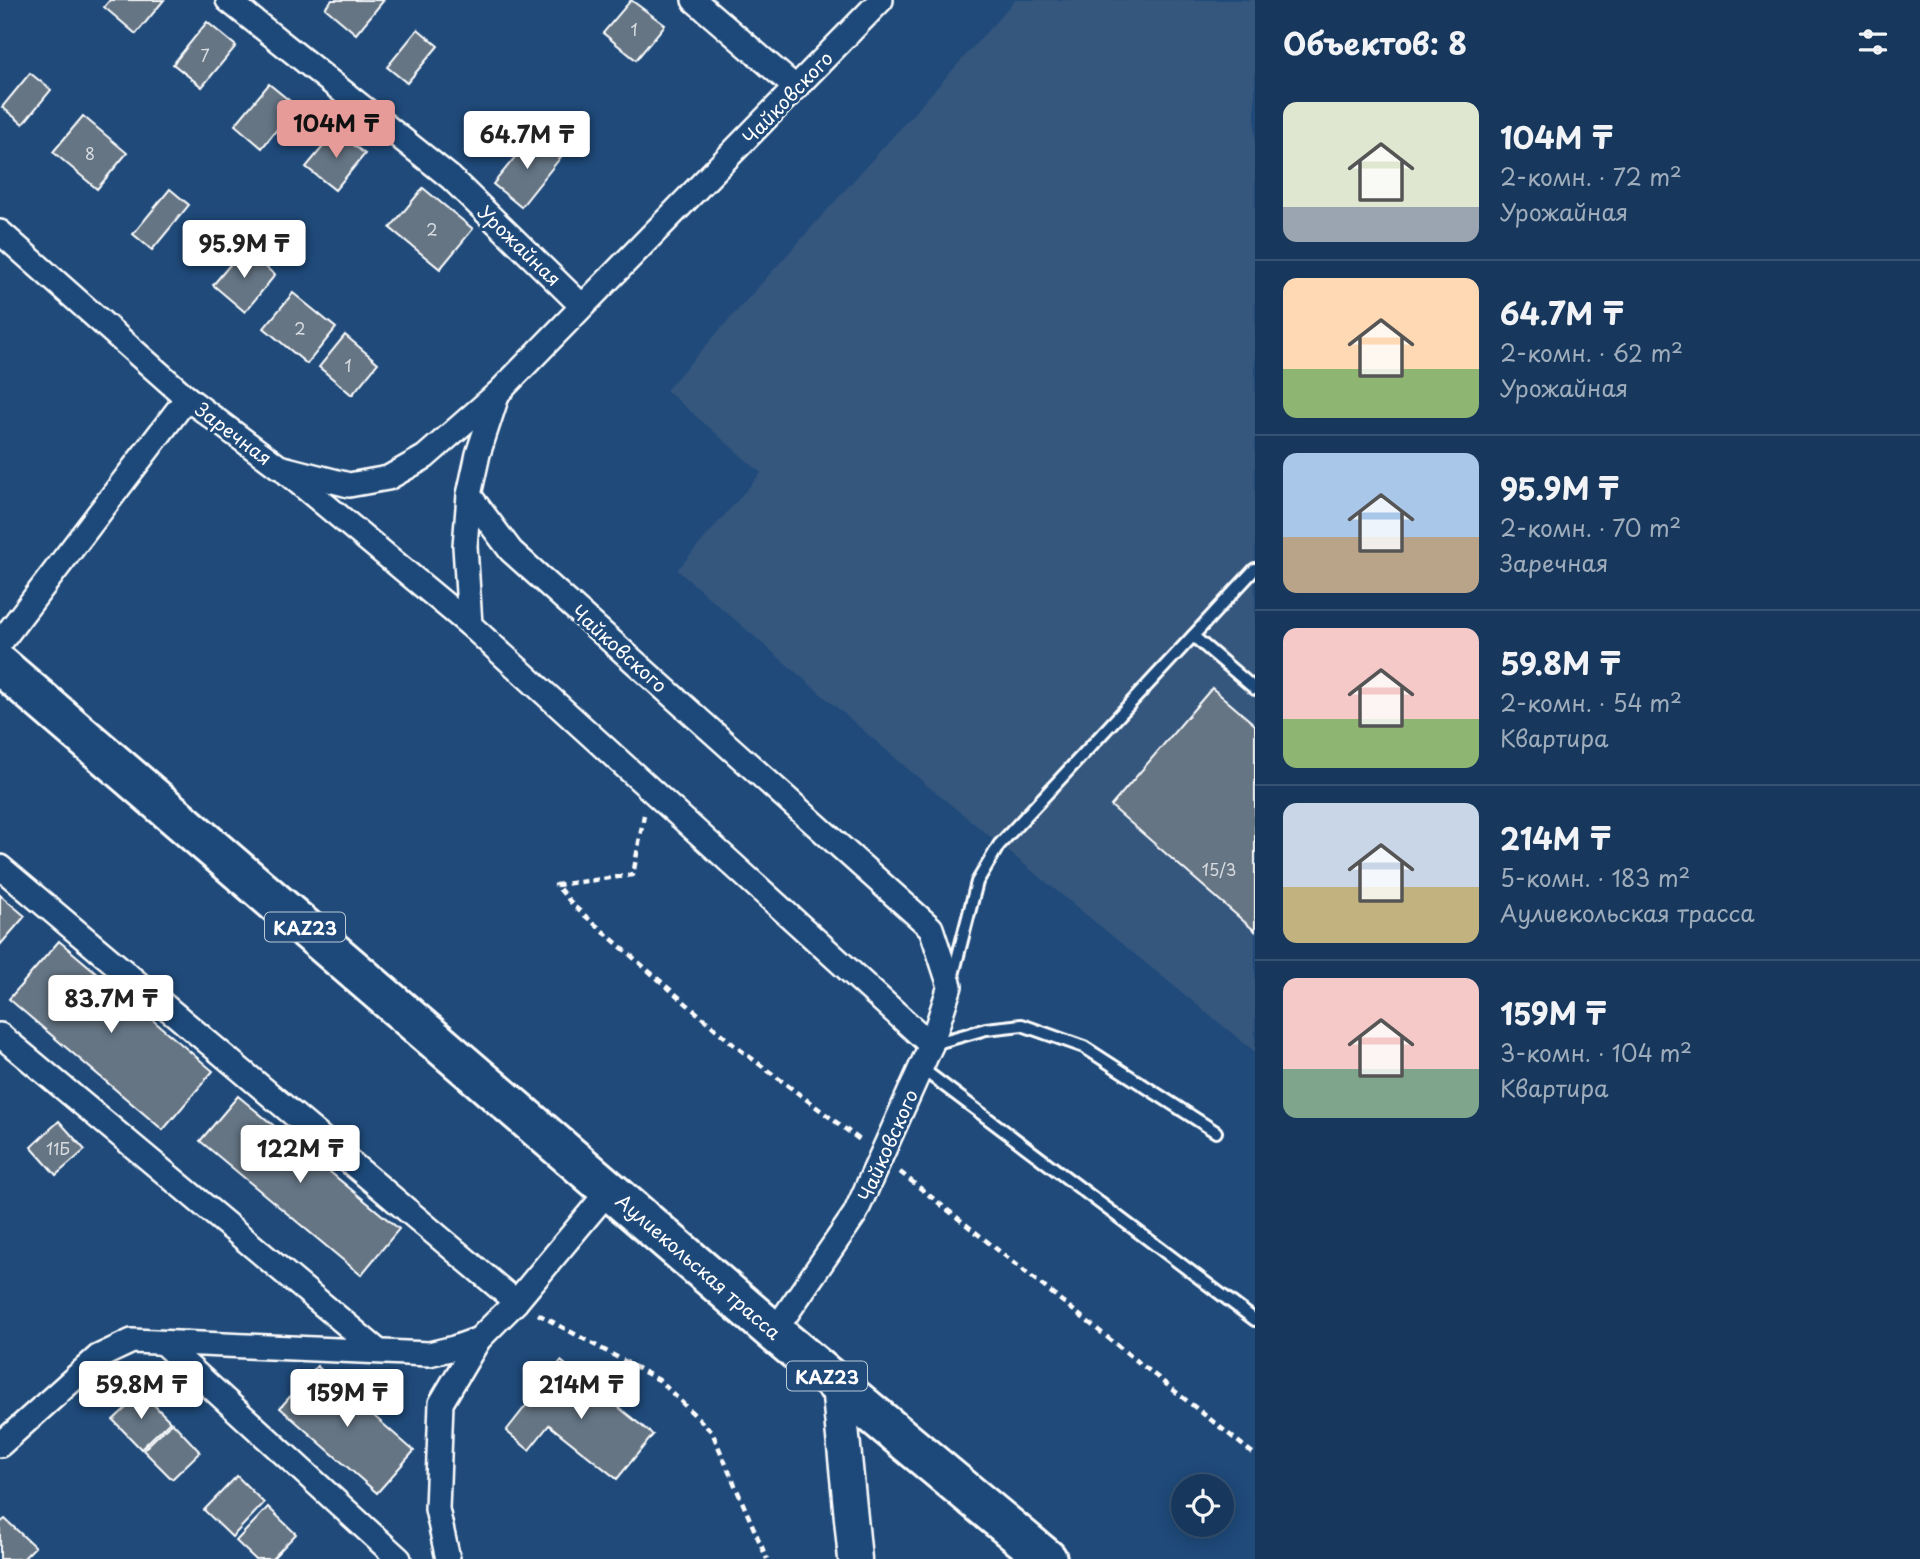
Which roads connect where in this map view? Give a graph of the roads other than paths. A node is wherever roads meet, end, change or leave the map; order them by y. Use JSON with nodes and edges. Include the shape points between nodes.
{"nodes":[{"id":1,"x":228,"y":0,"type":"edge"},
{"id":2,"x":694,"y":0,"type":"edge"},
{"id":3,"x":881,"y":0,"type":"edge"},
{"id":4,"x":796,"y":88,"type":"junction"},
{"id":5,"x":0,"y":232,"type":"edge"},
{"id":6,"x":582,"y":306,"type":"junction"},
{"id":7,"x":498,"y":393,"type":"junction"},
{"id":8,"x":187,"y":398,"type":"junction"},
{"id":9,"x":279,"y":467,"type":"junction"},
{"id":10,"x":469,"y":495,"type":"junction"},
{"id":11,"x":1255,"y":569,"type":"edge"},
{"id":12,"x":470,"y":625,"type":"junction"},
{"id":13,"x":1192,"y":636,"type":"junction"},
{"id":14,"x":0,"y":643,"type":"edge"},
{"id":15,"x":0,"y":666,"type":"edge"},
{"id":16,"x":1255,"y":689,"type":"edge"},
{"id":17,"x":0,"y":867,"type":"edge"},
{"id":18,"x":950,"y":986,"type":"junction"},
{"id":19,"x":0,"y":1035,"type":"edge"},
{"id":20,"x":931,"y":1045,"type":"junction"},
{"id":21,"x":921,"y":1069,"type":"junction"},
{"id":22,"x":1216,"y":1132,"type":"dead end"},
{"id":23,"x":610,"y":1189,"type":"junction"},
{"id":24,"x":516,"y":1302,"type":"junction"},
{"id":25,"x":1255,"y":1320,"type":"edge"},
{"id":26,"x":774,"y":1332,"type":"junction"},
{"id":27,"x":478,"y":1339,"type":"junction"},
{"id":28,"x":164,"y":1344,"type":"junction"},
{"id":29,"x":377,"y":1350,"type":"junction"},
{"id":30,"x":838,"y":1385,"type":"junction"},
{"id":31,"x":0,"y":1445,"type":"edge"},
{"id":32,"x":399,"y":1559,"type":"edge"},
{"id":33,"x":448,"y":1559,"type":"edge"},
{"id":34,"x":855,"y":1559,"type":"edge"},
{"id":35,"x":1047,"y":1559,"type":"edge"}],
"edges":[{"from":1,"to":6,"type":"street","name":"Урожайная","via":[[451,178]]},
{"from":2,"to":4,"type":"street"},
{"from":3,"to":4,"type":"street","name":"Чайковского"},
{"from":4,"to":6,"type":"street","name":"Чайковского"},
{"from":5,"to":8,"type":"street","name":"Заречная"},
{"from":6,"to":7,"type":"street","name":"Чайковского"},
{"from":7,"to":9,"type":"street","name":"Заречная","via":[[425,457],[388,478],[349,485]]},
{"from":7,"to":10,"type":"street","name":"Чайковского"},
{"from":8,"to":9,"type":"street","name":"Заречная"},
{"from":8,"to":14,"type":"street"},
{"from":9,"to":12,"type":"street"},
{"from":10,"to":12,"type":"street","via":[[465,546]]},
{"from":10,"to":18,"type":"street","name":"Чайковского","via":[[511,551],[931,928]]},
{"from":11,"to":13,"type":"lane"},
{"from":12,"to":20,"type":"street"},
{"from":13,"to":16,"type":"lane"},
{"from":13,"to":18,"type":"lane","via":[[999,845],[977,881]]},
{"from":15,"to":23,"type":"highway","number":"KAZ23"},
{"from":17,"to":24,"type":"street"},
{"from":18,"to":20,"type":"street","name":"Чайковского"},
{"from":19,"to":29,"type":"street"},
{"from":20,"to":21,"type":"street","name":"Чайковского"},
{"from":20,"to":22,"type":"lane","via":[[986,1029],[1022,1025],[1084,1047]]},
{"from":21,"to":25,"type":"lane"},
{"from":21,"to":26,"type":"street","name":"Чайковского","via":[[855,1214]]},
{"from":23,"to":24,"type":"street"},
{"from":23,"to":26,"type":"highway","name":"Аулиекольская трасса","number":"KAZ23"},
{"from":24,"to":27,"type":"street"},
{"from":26,"to":30,"type":"highway","name":"Аулиекольская трасса","number":"KAZ23"},
{"from":27,"to":29,"type":"street","via":[[429,1354]]},
{"from":27,"to":33,"type":"street","via":[[441,1402],[437,1509]]},
{"from":28,"to":29,"type":"street"},
{"from":28,"to":31,"type":"street","via":[[132,1341],[97,1357]]},
{"from":28,"to":32,"type":"street"},
{"from":30,"to":34,"type":"main road"},
{"from":30,"to":35,"type":"highway","name":"Аулиекольская трасса","number":"KAZ23"}]}
